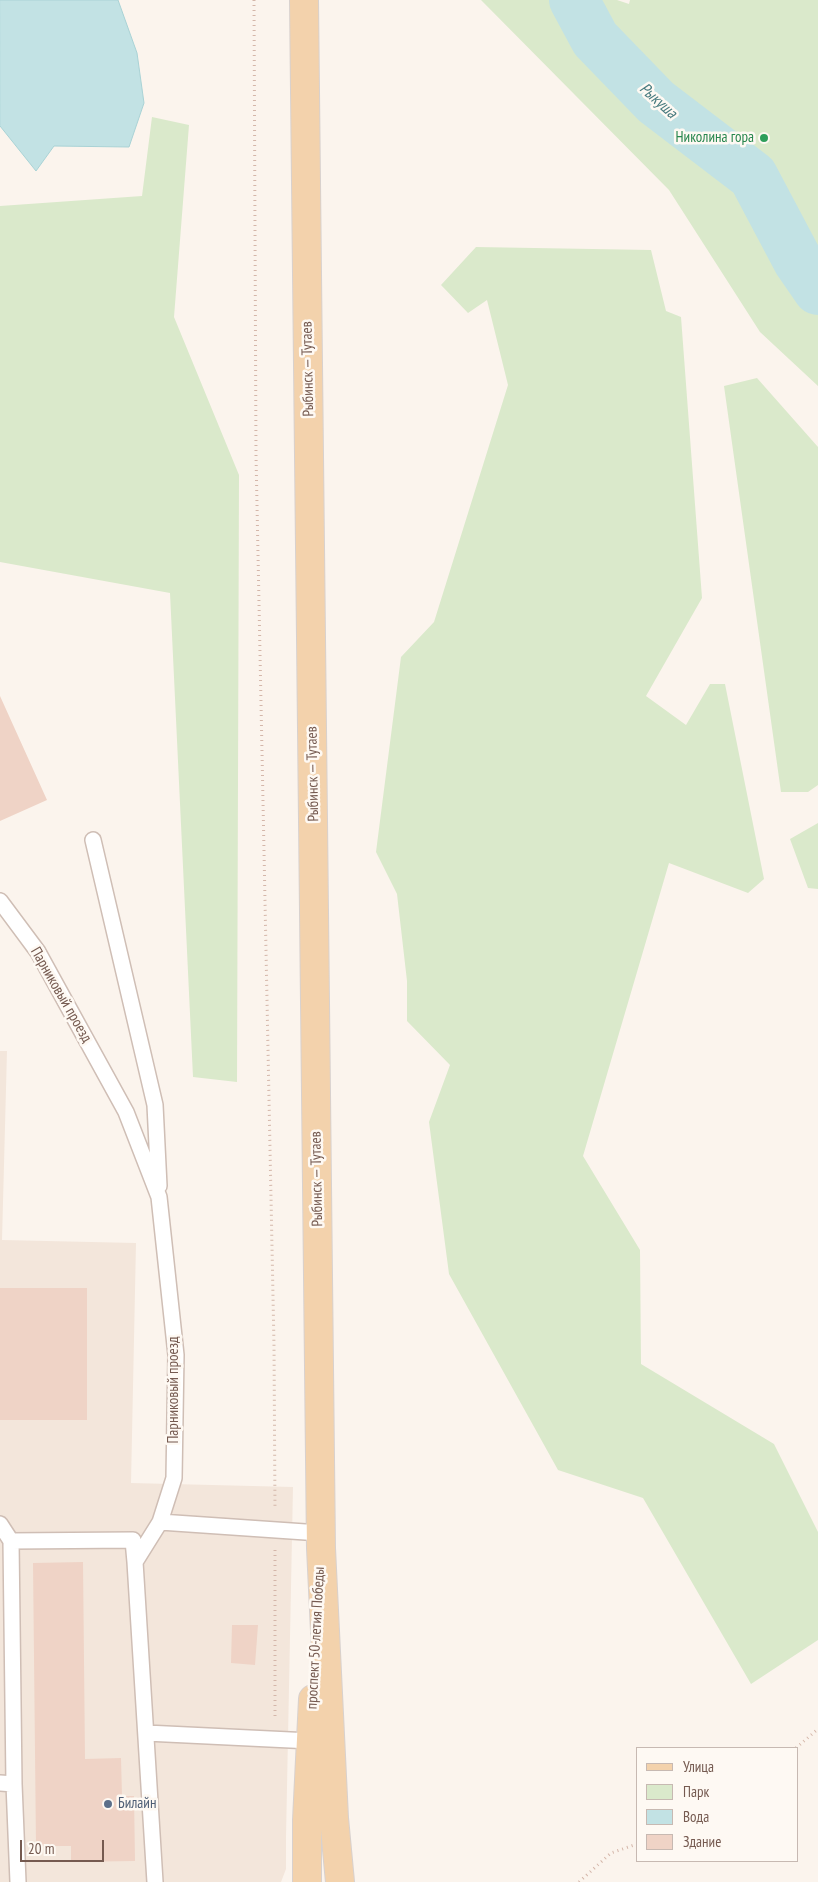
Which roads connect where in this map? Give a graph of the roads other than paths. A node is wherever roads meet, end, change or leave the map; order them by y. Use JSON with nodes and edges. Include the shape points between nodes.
{"nodes":[{"id":1,"x":304,"y":0,"type":"edge"},
{"id":2,"x":93,"y":840,"type":"dead end"},
{"id":3,"x":0,"y":901,"type":"edge"},
{"id":4,"x":159,"y":1197,"type":"junction"},
{"id":5,"x":160,"y":1522,"type":"junction"},
{"id":6,"x":0,"y":1524,"type":"edge"},
{"id":7,"x":12,"y":1541,"type":"junction"},
{"id":8,"x":320,"y":1541,"type":"junction"},
{"id":9,"x":135,"y":1562,"type":"junction"},
{"id":10,"x":146,"y":1733,"type":"junction"},
{"id":11,"x":311,"y":1741,"type":"junction"},
{"id":12,"x":7,"y":1783,"type":"edge"},
{"id":13,"x":18,"y":1882,"type":"edge"},
{"id":14,"x":155,"y":1882,"type":"edge"},
{"id":15,"x":307,"y":1882,"type":"edge"},
{"id":16,"x":340,"y":1882,"type":"edge"}],
"edges":[{"from":1,"to":8,"type":"main road","name":"Рыбинск — Тутаев"},
{"from":2,"to":4,"type":"lane","via":[[155,1105]]},
{"from":3,"to":4,"type":"lane","name":"Парниковый проезд","via":[[38,952],[126,1112]]},
{"from":4,"to":5,"type":"lane","name":"Парниковый проезд","via":[[176,1355],[174,1478]]},
{"from":5,"to":8,"type":"lane","via":[[275,1530]]},
{"from":5,"to":9,"type":"lane","name":"Парниковый проезд"},
{"from":6,"to":7,"type":"lane"},
{"from":7,"to":9,"type":"lane","via":[[133,1540]]},
{"from":7,"to":12,"type":"lane"},
{"from":8,"to":11,"type":"main road","name":"проспект 50-летия Победы"},
{"from":8,"to":16,"type":"main road","name":"проспект 50-летия Победы"},
{"from":9,"to":10,"type":"lane"},
{"from":10,"to":11,"type":"lane"},
{"from":10,"to":14,"type":"lane"},
{"from":11,"to":15,"type":"main road","name":"проспект 50-летия Победы"},
{"from":12,"to":13,"type":"lane"}]}
